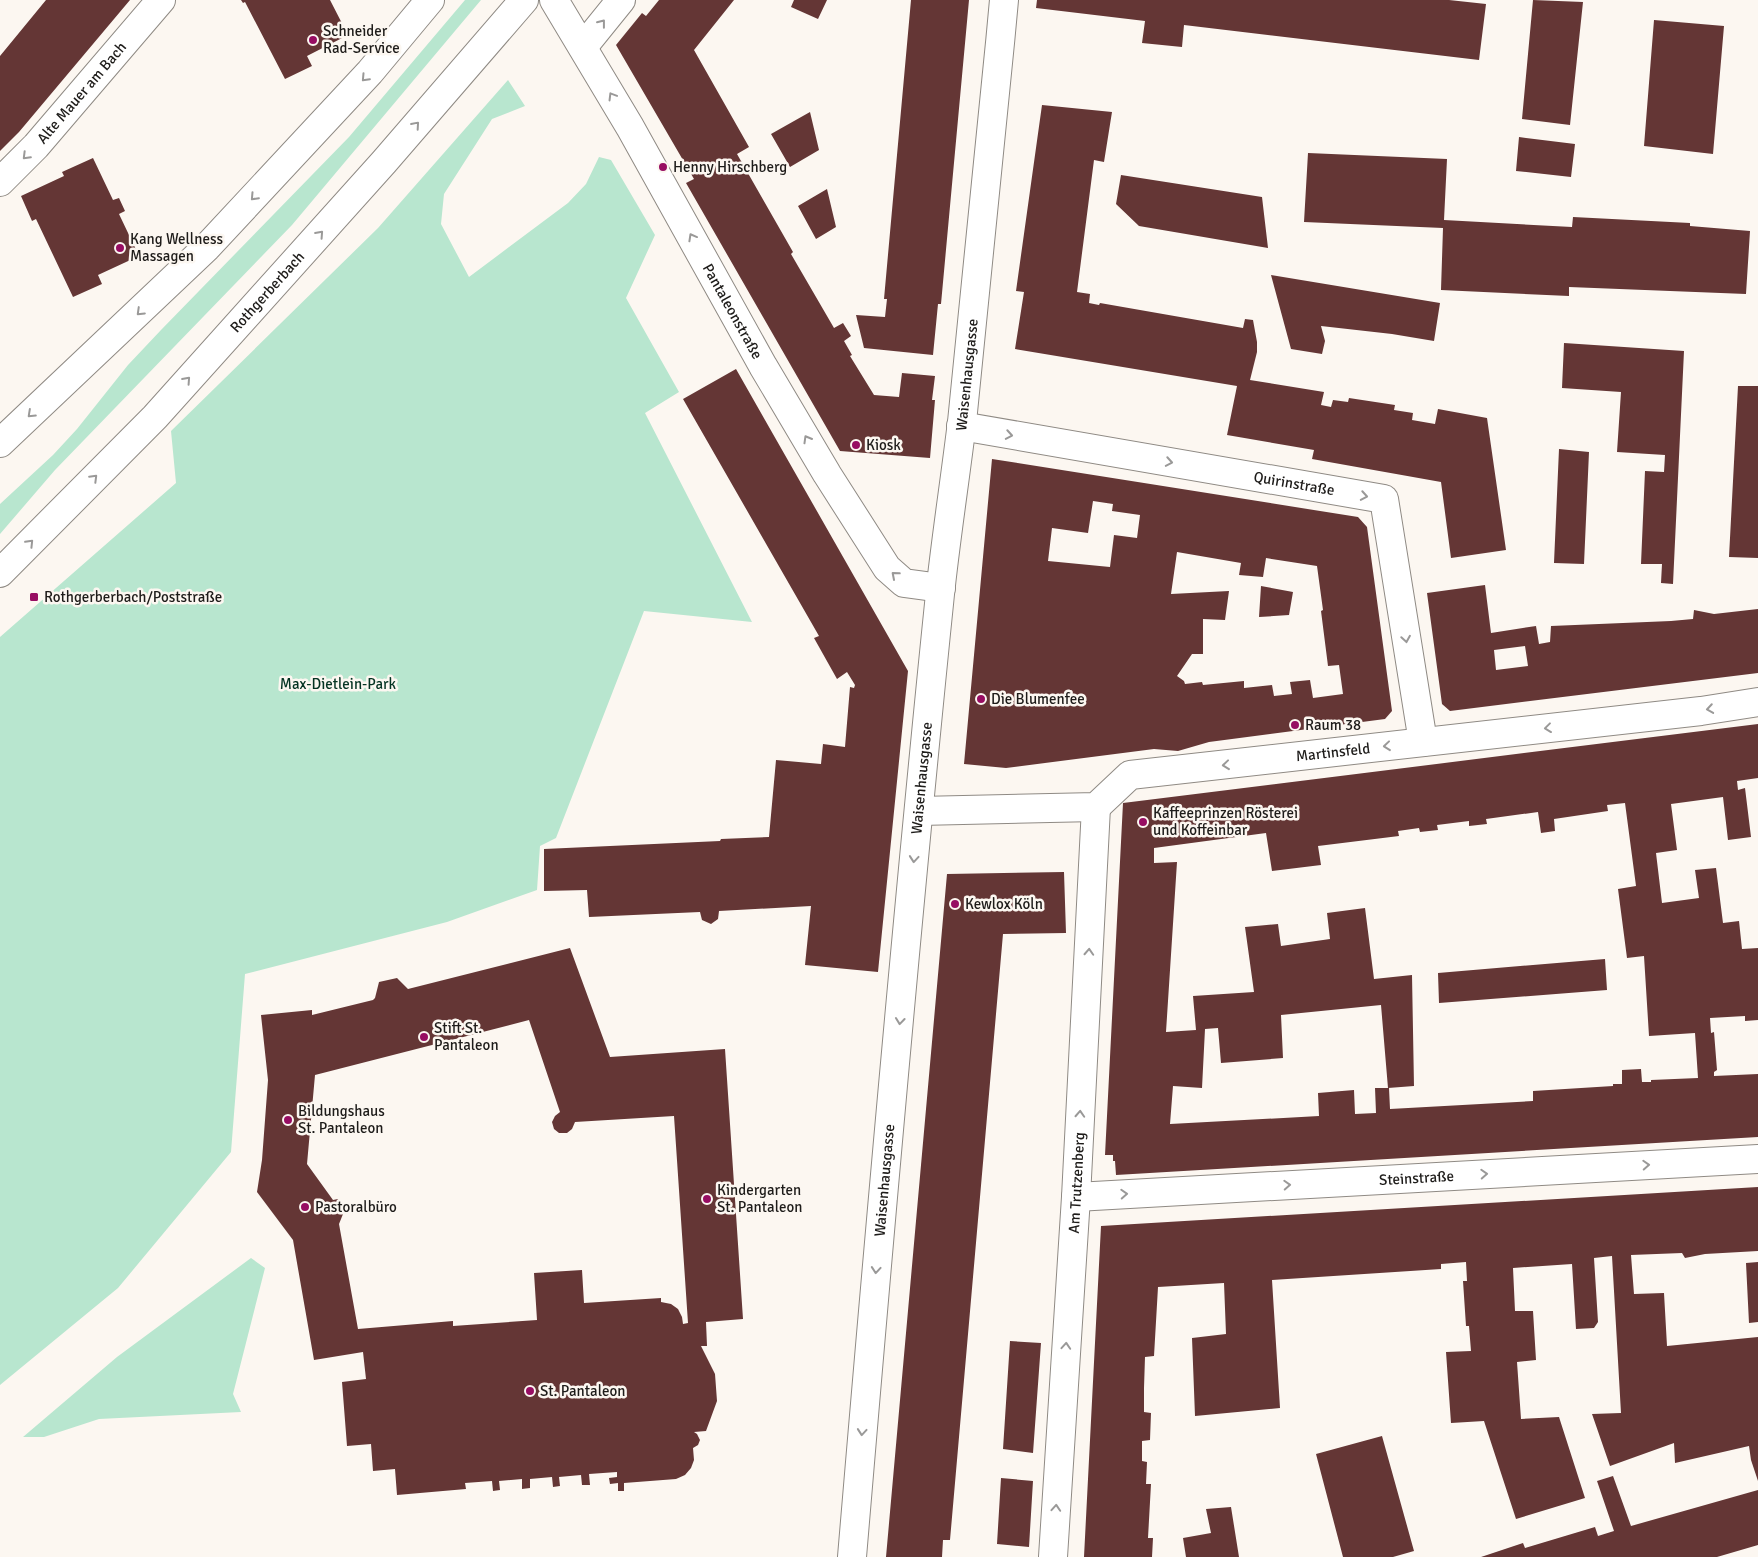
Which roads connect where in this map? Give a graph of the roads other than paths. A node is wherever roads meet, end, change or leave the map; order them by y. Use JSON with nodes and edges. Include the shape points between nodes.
{"nodes":[{"id":1,"x":161,"y":0,"type":"edge"},
{"id":2,"x":430,"y":0,"type":"edge"},
{"id":3,"x":524,"y":0,"type":"edge"},
{"id":4,"x":554,"y":0,"type":"edge"},
{"id":5,"x":620,"y":0,"type":"edge"},
{"id":6,"x":1004,"y":0,"type":"edge"},
{"id":7,"x":583,"y":47,"type":"junction"},
{"id":8,"x":0,"y":182,"type":"edge"},
{"id":9,"x":961,"y":426,"type":"junction"},
{"id":10,"x":0,"y":443,"type":"edge"},
{"id":11,"x":0,"y":574,"type":"edge"},
{"id":12,"x":940,"y":588,"type":"junction"},
{"id":13,"x":1758,"y":702,"type":"edge"},
{"id":14,"x":1423,"y":742,"type":"junction"},
{"id":15,"x":1096,"y":807,"type":"junction"},
{"id":16,"x":919,"y":810,"type":"junction"},
{"id":17,"x":1758,"y":1159,"type":"edge"},
{"id":18,"x":1076,"y":1197,"type":"junction"},
{"id":19,"x":852,"y":1557,"type":"edge"},
{"id":20,"x":1053,"y":1557,"type":"edge"}],
"edges":[{"from":1,"to":8,"type":"street","name":"Alte Mauer am Bach","one_way":true,"via":[[36,146]]},
{"from":2,"to":10,"type":"street","one_way":true,"via":[[370,72],[207,247]]},
{"from":11,"to":3,"type":"street","name":"Rothgerberbach","one_way":true,"via":[[161,409],[384,162]]},
{"from":4,"to":7,"type":"street","name":"Pantaleonstraße"},
{"from":7,"to":5,"type":"street","one_way":true},
{"from":6,"to":9,"type":"street","name":"Waisenhausgasse"},
{"from":12,"to":7,"type":"street","name":"Pantaleonstraße","one_way":true,"via":[[904,583],[887,568],[763,366]]},
{"from":9,"to":12,"type":"street","name":"Waisenhausgasse"},
{"from":9,"to":14,"type":"street","name":"Quirinstraße","one_way":true,"via":[[1384,499]]},
{"from":12,"to":16,"type":"street","name":"Waisenhausgasse"},
{"from":13,"to":14,"type":"street","name":"Martinsfeld","one_way":true},
{"from":14,"to":15,"type":"street","name":"Martinsfeld","one_way":true,"via":[[1130,775]]},
{"from":15,"to":16,"type":"street"},
{"from":18,"to":15,"type":"street","name":"Am Trutzenberg","one_way":true},
{"from":16,"to":19,"type":"street","name":"Waisenhausgasse","one_way":true,"via":[[882,1192]]},
{"from":18,"to":17,"type":"street","name":"Steinstraße","one_way":true},
{"from":20,"to":18,"type":"street","name":"Am Trutzenberg","one_way":true}]}
